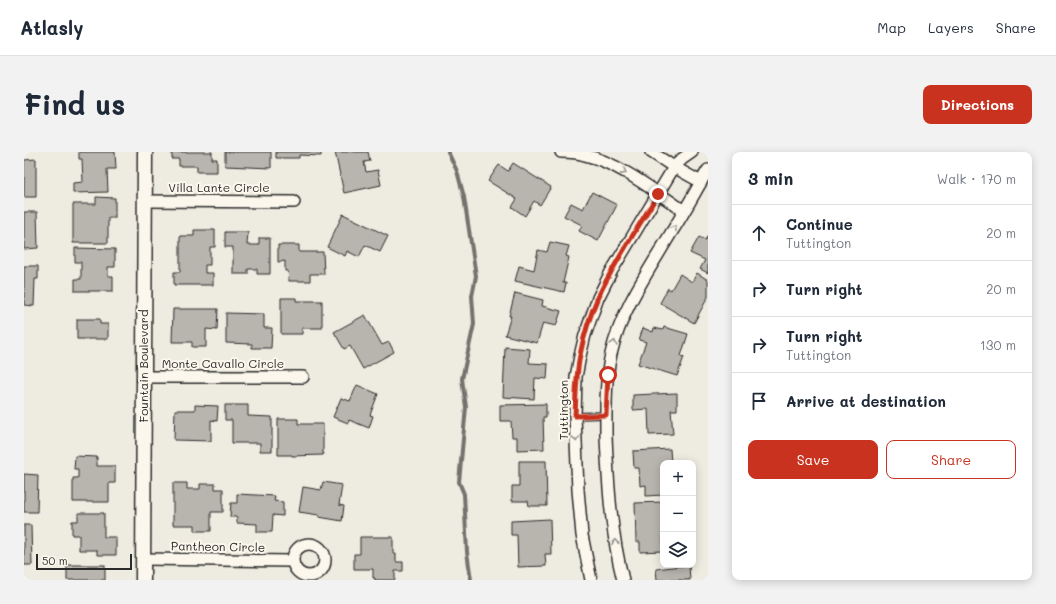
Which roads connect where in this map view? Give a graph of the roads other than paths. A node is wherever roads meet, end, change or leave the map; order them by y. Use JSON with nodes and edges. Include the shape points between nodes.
{"nodes":[{"id":1,"x":145,"y":152,"type":"edge"},
{"id":2,"x":561,"y":152,"type":"edge"},
{"id":3,"x":651,"y":152,"type":"edge"},
{"id":4,"x":692,"y":152,"type":"edge"},
{"id":5,"x":674,"y":167,"type":"junction"},
{"id":6,"x":708,"y":170,"type":"edge"},
{"id":7,"x":701,"y":182,"type":"junction"},
{"id":8,"x":658,"y":194,"type":"junction"},
{"id":9,"x":145,"y":201,"type":"junction"},
{"id":10,"x":294,"y":202,"type":"dead end"},
{"id":11,"x":684,"y":211,"type":"junction"},
{"id":12,"x":144,"y":377,"type":"junction"},
{"id":13,"x":303,"y":377,"type":"dead end"},
{"id":14,"x":606,"y":415,"type":"junction"},
{"id":15,"x":575,"y":416,"type":"junction"},
{"id":16,"x":143,"y":559,"type":"junction"},
{"id":17,"x":292,"y":561,"type":"dead end"},
{"id":18,"x":142,"y":580,"type":"edge"},
{"id":19,"x":591,"y":580,"type":"edge"},
{"id":20,"x":623,"y":580,"type":"edge"}],
"edges":[{"from":1,"to":9,"type":"street","name":"Fountain Boulevard"},
{"from":2,"to":8,"type":"street","one_way":true,"via":[[585,154],[609,163]]},
{"from":3,"to":5,"type":"street"},
{"from":4,"to":5,"type":"street","name":"Tuttington"},
{"from":5,"to":7,"type":"street"},
{"from":5,"to":8,"type":"street","name":"Tuttington"},
{"from":6,"to":7,"type":"street"},
{"from":7,"to":11,"type":"street"},
{"from":8,"to":11,"type":"street"},
{"from":8,"to":15,"type":"street","name":"Tuttington","via":[[611,272],[591,316],[576,377]]},
{"from":9,"to":10,"type":"street","name":"Villa Lante Circle"},
{"from":9,"to":12,"type":"street","name":"Fountain Boulevard"},
{"from":14,"to":11,"type":"street","one_way":true,"via":[[611,355],[624,315]]},
{"from":12,"to":13,"type":"street","name":"Monte Cavallo Circle"},
{"from":12,"to":16,"type":"street","name":"Fountain Boulevard"},
{"from":14,"to":15,"type":"lane"},
{"from":20,"to":14,"type":"street","one_way":true,"via":[[610,495]]},
{"from":15,"to":19,"type":"street","name":"Tuttington","one_way":true,"via":[[582,535]]},
{"from":16,"to":17,"type":"street","name":"Pantheon Circle"},
{"from":16,"to":18,"type":"street","name":"Fountain Boulevard"}]}
